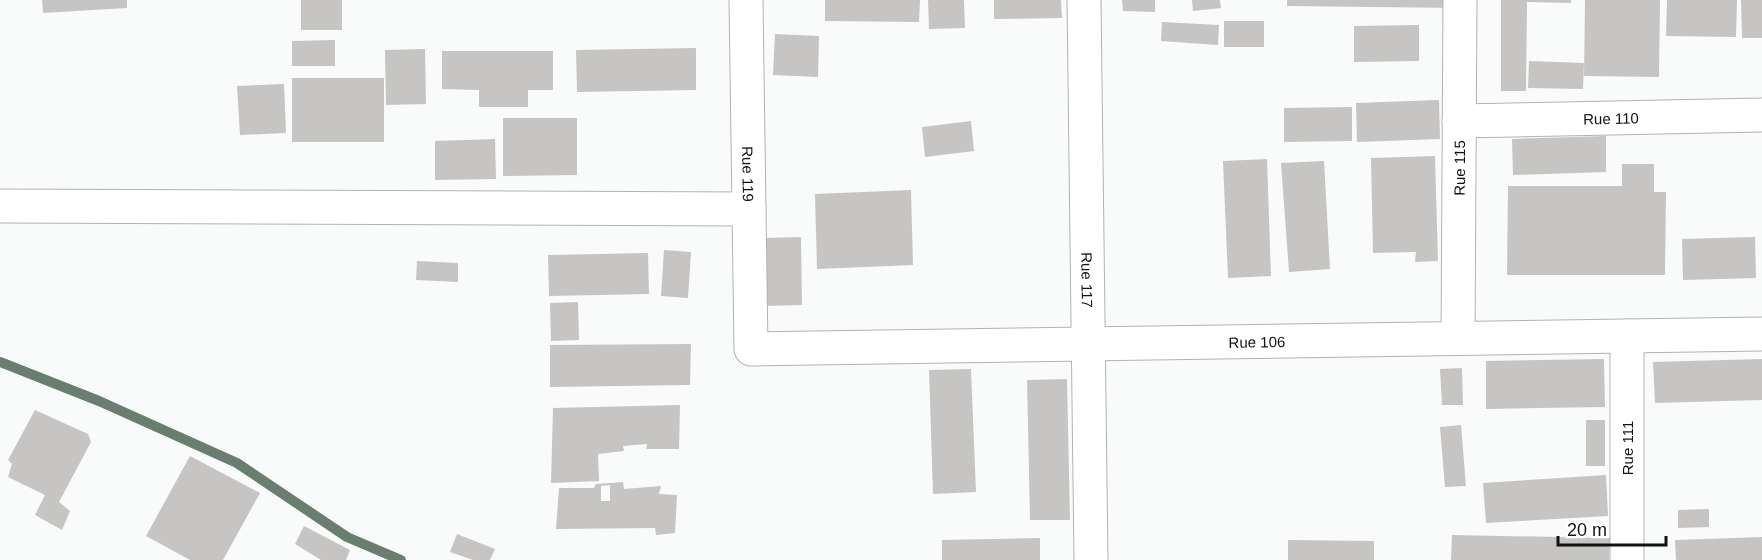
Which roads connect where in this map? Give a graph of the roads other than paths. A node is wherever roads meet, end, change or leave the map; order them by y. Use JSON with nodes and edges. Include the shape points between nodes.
{"nodes":[{"id":1,"x":746,"y":0,"type":"edge"},
{"id":2,"x":1084,"y":0,"type":"edge"},
{"id":3,"x":1460,"y":0,"type":"edge"},
{"id":4,"x":1762,"y":115,"type":"edge"},
{"id":5,"x":1459,"y":121,"type":"junction"},
{"id":6,"x":0,"y":206,"type":"edge"},
{"id":7,"x":749,"y":209,"type":"junction"},
{"id":8,"x":1762,"y":333,"type":"edge"},
{"id":9,"x":1627,"y":336,"type":"junction"},
{"id":10,"x":1458,"y":338,"type":"junction"},
{"id":11,"x":1088,"y":344,"type":"junction"},
{"id":12,"x":751,"y":349,"type":"joint"},
{"id":13,"x":1091,"y":560,"type":"edge"},
{"id":14,"x":1627,"y":560,"type":"edge"}],
"edges":[{"from":1,"to":7,"type":"street","name":"Rue 119"},
{"from":2,"to":11,"type":"street","name":"Rue 117"},
{"from":3,"to":5,"type":"street","name":"Rue 115"},
{"from":4,"to":5,"type":"street","name":"Rue 110"},
{"from":5,"to":10,"type":"street","name":"Rue 115"},
{"from":6,"to":7,"type":"street"},
{"from":7,"to":12,"type":"street","name":"Rue 119"},
{"from":8,"to":9,"type":"street","name":"Rue 106"},
{"from":9,"to":10,"type":"street","name":"Rue 106"},
{"from":9,"to":14,"type":"street","name":"Rue 111"},
{"from":10,"to":11,"type":"street","name":"Rue 106"},
{"from":11,"to":12,"type":"street","name":"Rue 106"},
{"from":11,"to":13,"type":"street","name":"Rue 117"}]}
